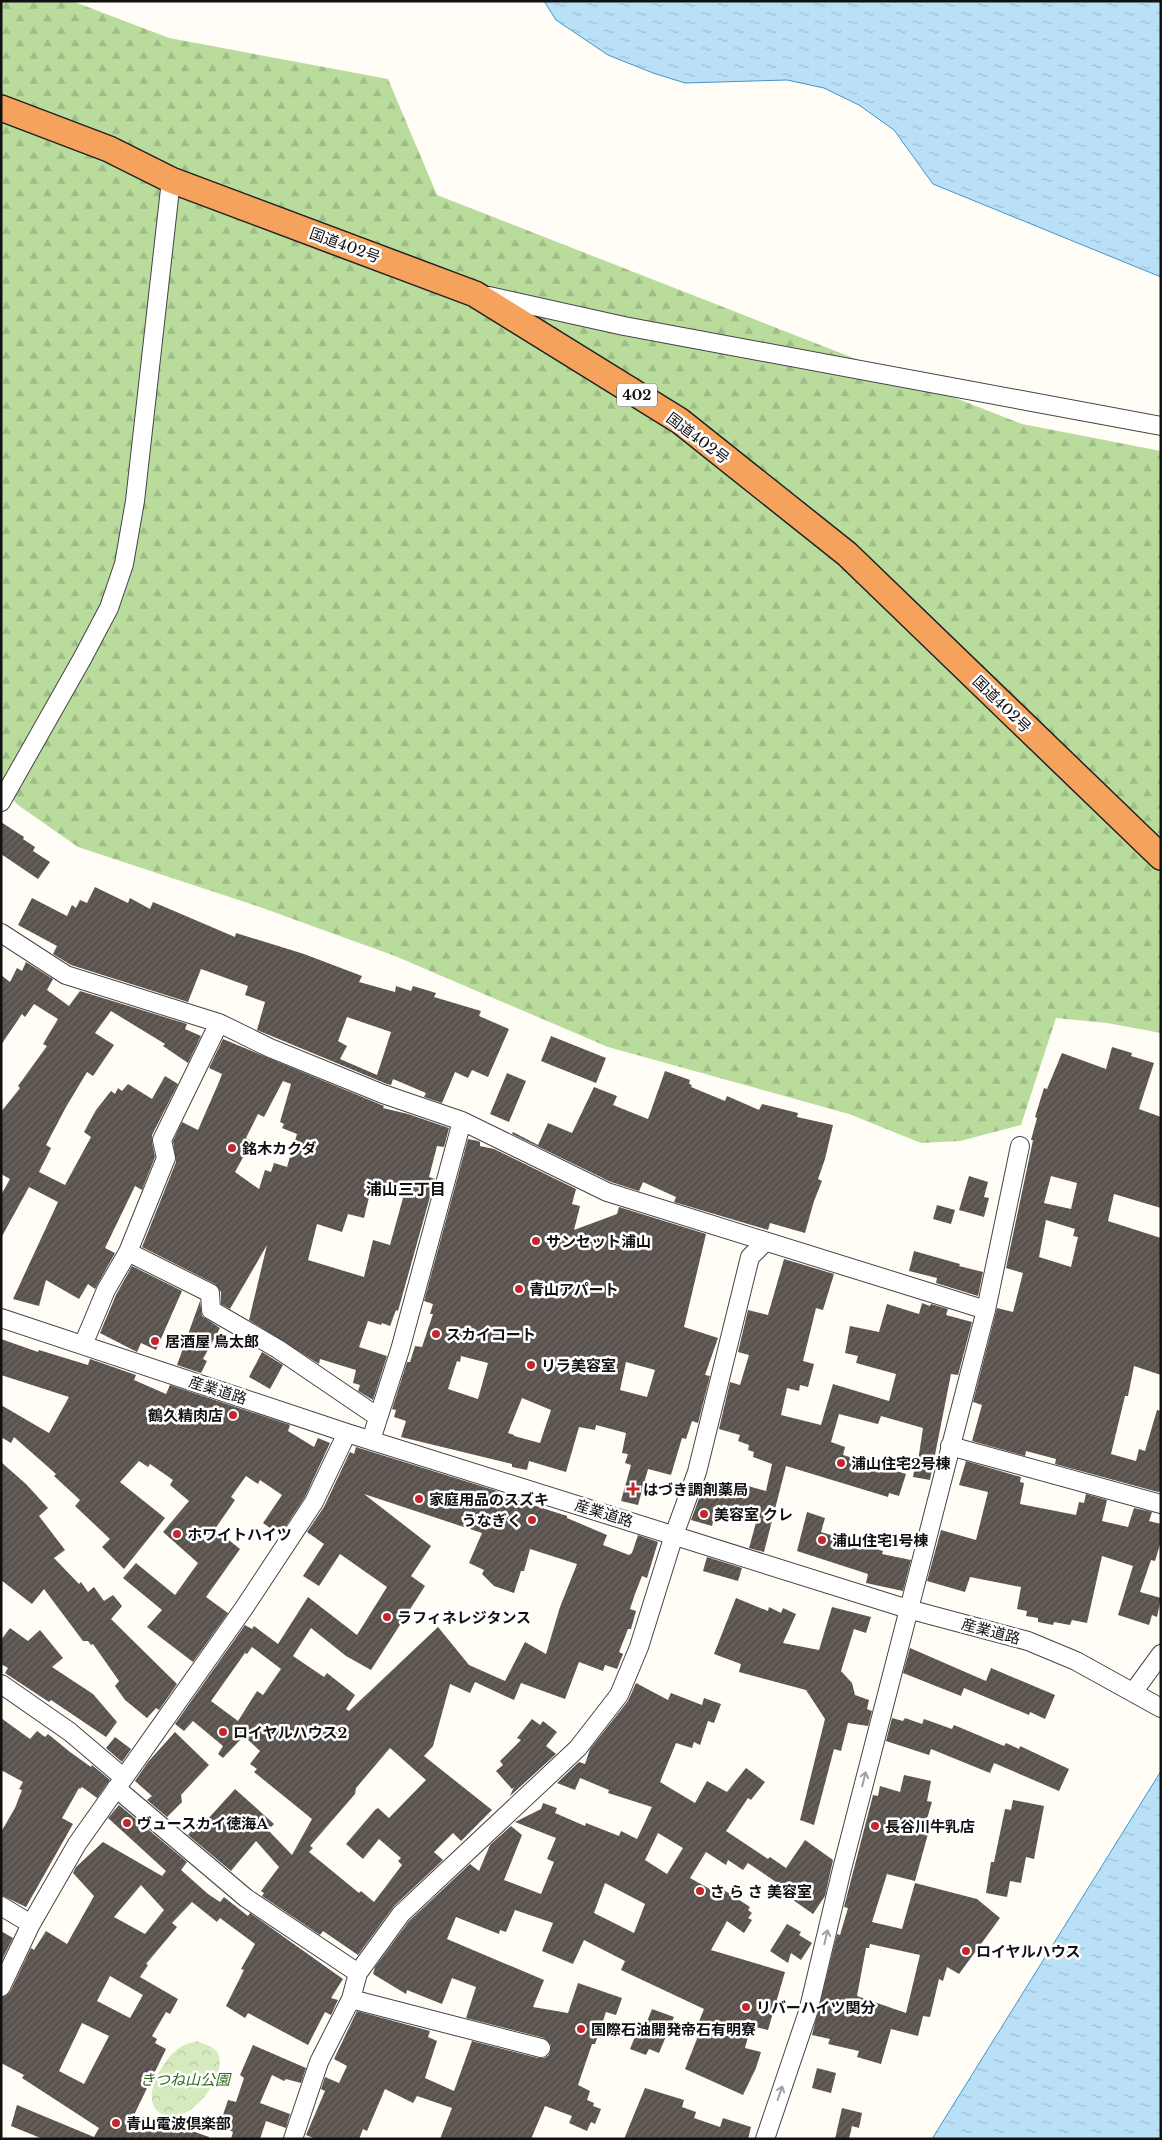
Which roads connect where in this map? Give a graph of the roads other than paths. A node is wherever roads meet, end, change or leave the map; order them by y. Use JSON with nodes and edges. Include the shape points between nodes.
{"nodes":[{"id":1,"x":1,"y":108,"type":"edge"},
{"id":2,"x":171,"y":180,"type":"junction"},
{"id":3,"x":475,"y":294,"type":"junction"},
{"id":4,"x":1161,"y":426,"type":"edge"},
{"id":5,"x":1,"y":802,"type":"edge"},
{"id":6,"x":1161,"y":857,"type":"edge"},
{"id":7,"x":1,"y":933,"type":"edge"},
{"id":8,"x":219,"y":1023,"type":"junction"},
{"id":9,"x":462,"y":1121,"type":"junction"},
{"id":10,"x":1020,"y":1146,"type":"dead end"},
{"id":11,"x":764,"y":1242,"type":"junction"},
{"id":12,"x":128,"y":1252,"type":"junction"},
{"id":13,"x":986,"y":1310,"type":"junction"},
{"id":14,"x":1,"y":1318,"type":"edge"},
{"id":15,"x":83,"y":1345,"type":"junction"},
{"id":16,"x":378,"y":1416,"type":"junction"},
{"id":17,"x":347,"y":1433,"type":"junction"},
{"id":18,"x":371,"y":1440,"type":"junction"},
{"id":19,"x":950,"y":1446,"type":"junction"},
{"id":20,"x":1161,"y":1504,"type":"edge"},
{"id":21,"x":674,"y":1535,"type":"junction"},
{"id":22,"x":908,"y":1608,"type":"junction"},
{"id":23,"x":1161,"y":1654,"type":"edge"},
{"id":24,"x":1,"y":1684,"type":"edge"},
{"id":25,"x":1140,"y":1695,"type":"junction"},
{"id":26,"x":1161,"y":1708,"type":"edge"},
{"id":27,"x":119,"y":1783,"type":"junction"},
{"id":28,"x":1,"y":1906,"type":"edge"},
{"id":29,"x":31,"y":1924,"type":"junction"},
{"id":30,"x":358,"y":1973,"type":"junction"},
{"id":31,"x":1,"y":1986,"type":"edge"},
{"id":32,"x":351,"y":2000,"type":"junction"},
{"id":33,"x":541,"y":2048,"type":"dead end"},
{"id":34,"x":293,"y":2139,"type":"edge"},
{"id":35,"x":765,"y":2139,"type":"edge"}],
"edges":[{"from":1,"to":2,"type":"highway","name":"国道402号","number":"402","via":[[108,149]]},
{"from":2,"to":3,"type":"highway","name":"国道402号","number":"402"},
{"from":2,"to":5,"type":"street","via":[[136,501],[124,564],[109,608]]},
{"from":3,"to":4,"type":"street","via":[[624,326]]},
{"from":3,"to":6,"type":"highway","name":"国道402号","number":"402","via":[[680,421],[847,554]]},
{"from":7,"to":8,"type":"street","via":[[66,975]]},
{"from":8,"to":9,"type":"street","via":[[270,1048],[383,1094]]},
{"from":8,"to":12,"type":"street","via":[[162,1140],[166,1158]]},
{"from":9,"to":11,"type":"street","via":[[607,1192]]},
{"from":9,"to":16,"type":"street","via":[[400,1350]]},
{"from":10,"to":13,"type":"street"},
{"from":11,"to":13,"type":"street"},
{"from":11,"to":21,"type":"street","via":[[750,1257],[696,1472]]},
{"from":12,"to":15,"type":"street","via":[[106,1290]]},
{"from":12,"to":16,"type":"street","via":[[210,1294],[211,1310],[278,1349]]},
{"from":13,"to":19,"type":"street"},
{"from":14,"to":15,"type":"street","name":"産業道路"},
{"from":15,"to":17,"type":"street","name":"産業道路"},
{"from":16,"to":18,"type":"street"},
{"from":17,"to":18,"type":"street","name":"産業道路"},
{"from":17,"to":27,"type":"street","via":[[309,1509],[244,1608]]},
{"from":18,"to":21,"type":"street","name":"産業道路"},
{"from":19,"to":20,"type":"street"},
{"from":19,"to":22,"type":"street"},
{"from":21,"to":22,"type":"street","name":"産業道路"},
{"from":21,"to":30,"type":"street","via":[[639,1647],[618,1695],[578,1748],[401,1914]]},
{"from":22,"to":25,"type":"street","name":"産業道路","via":[[1028,1641],[1076,1661]]},
{"from":35,"to":22,"type":"street","one_way":true,"via":[[808,2012]]},
{"from":23,"to":25,"type":"street"},
{"from":24,"to":27,"type":"street","via":[[70,1732]]},
{"from":25,"to":26,"type":"street","name":"産業道路"},
{"from":27,"to":29,"type":"street","via":[[77,1844]]},
{"from":27,"to":30,"type":"street","via":[[246,1898]]},
{"from":28,"to":29,"type":"street"},
{"from":29,"to":31,"type":"street"},
{"from":30,"to":32,"type":"street"},
{"from":32,"to":33,"type":"street"},
{"from":32,"to":34,"type":"street","via":[[319,2062]]}]}
